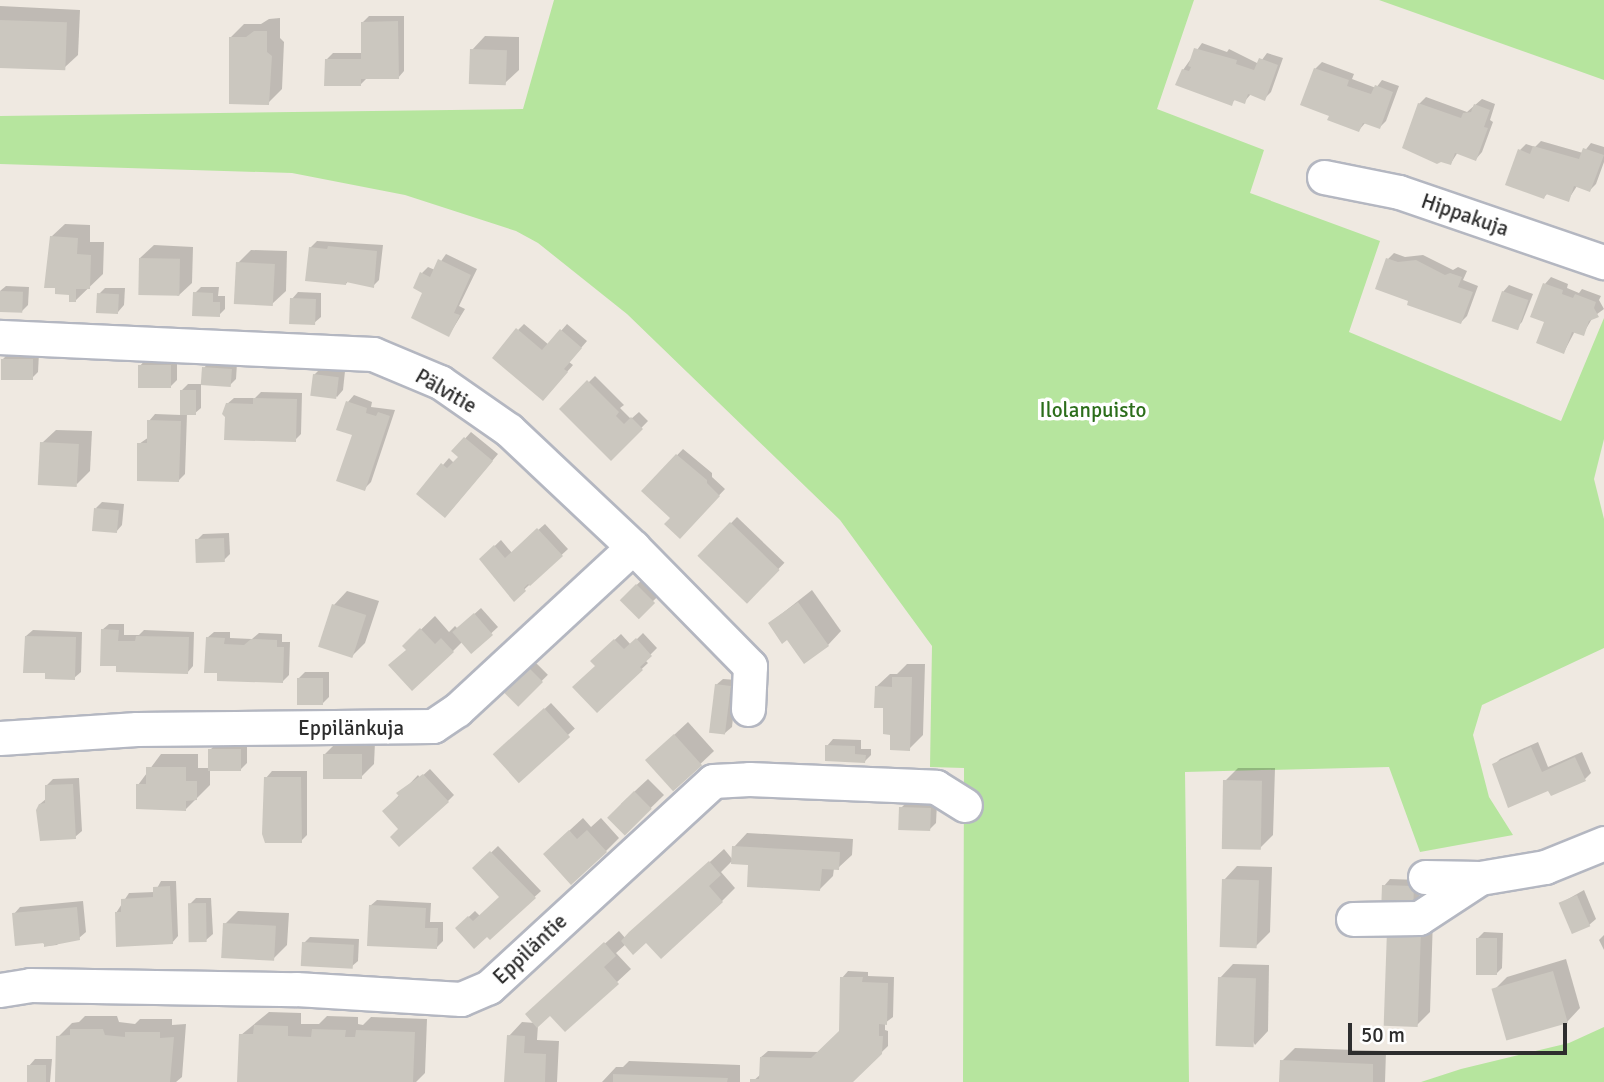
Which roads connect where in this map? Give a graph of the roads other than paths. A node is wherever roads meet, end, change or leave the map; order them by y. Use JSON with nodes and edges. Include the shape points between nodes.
{"nodes":[{"id":1,"x":1324,"y":177,"type":"dead end"},
{"id":2,"x":1604,"y":262,"type":"edge"},
{"id":3,"x":0,"y":337,"type":"edge"},
{"id":4,"x":633,"y":547,"type":"junction"},
{"id":5,"x":748,"y":709,"type":"dead end"},
{"id":6,"x":0,"y":738,"type":"edge"},
{"id":7,"x":965,"y":805,"type":"dead end"},
{"id":8,"x":1604,"y":842,"type":"edge"},
{"id":9,"x":1425,"y":877,"type":"dead end"},
{"id":10,"x":1480,"y":878,"type":"junction"},
{"id":11,"x":1353,"y":919,"type":"dead end"},
{"id":12,"x":0,"y":990,"type":"edge"}],
"edges":[{"from":1,"to":2,"type":"street","name":"Hippakuja","via":[[1399,192]]},
{"from":3,"to":4,"type":"street","name":"Pälvitie","via":[[373,354],[440,382],[509,430]]},
{"from":4,"to":5,"type":"street","name":"Pälvitie","via":[[750,666]]},
{"from":4,"to":6,"type":"street","name":"Eppilänkuja","via":[[457,710],[433,726],[137,729]]},
{"from":7,"to":12,"type":"street","name":"Eppiläntie","via":[[936,787],[713,781],[489,987],[461,999],[296,989],[30,985]]},
{"from":8,"to":10,"type":"street","via":[[1545,867]]},
{"from":9,"to":10,"type":"street"},
{"from":10,"to":11,"type":"street","via":[[1419,918]]}]}
